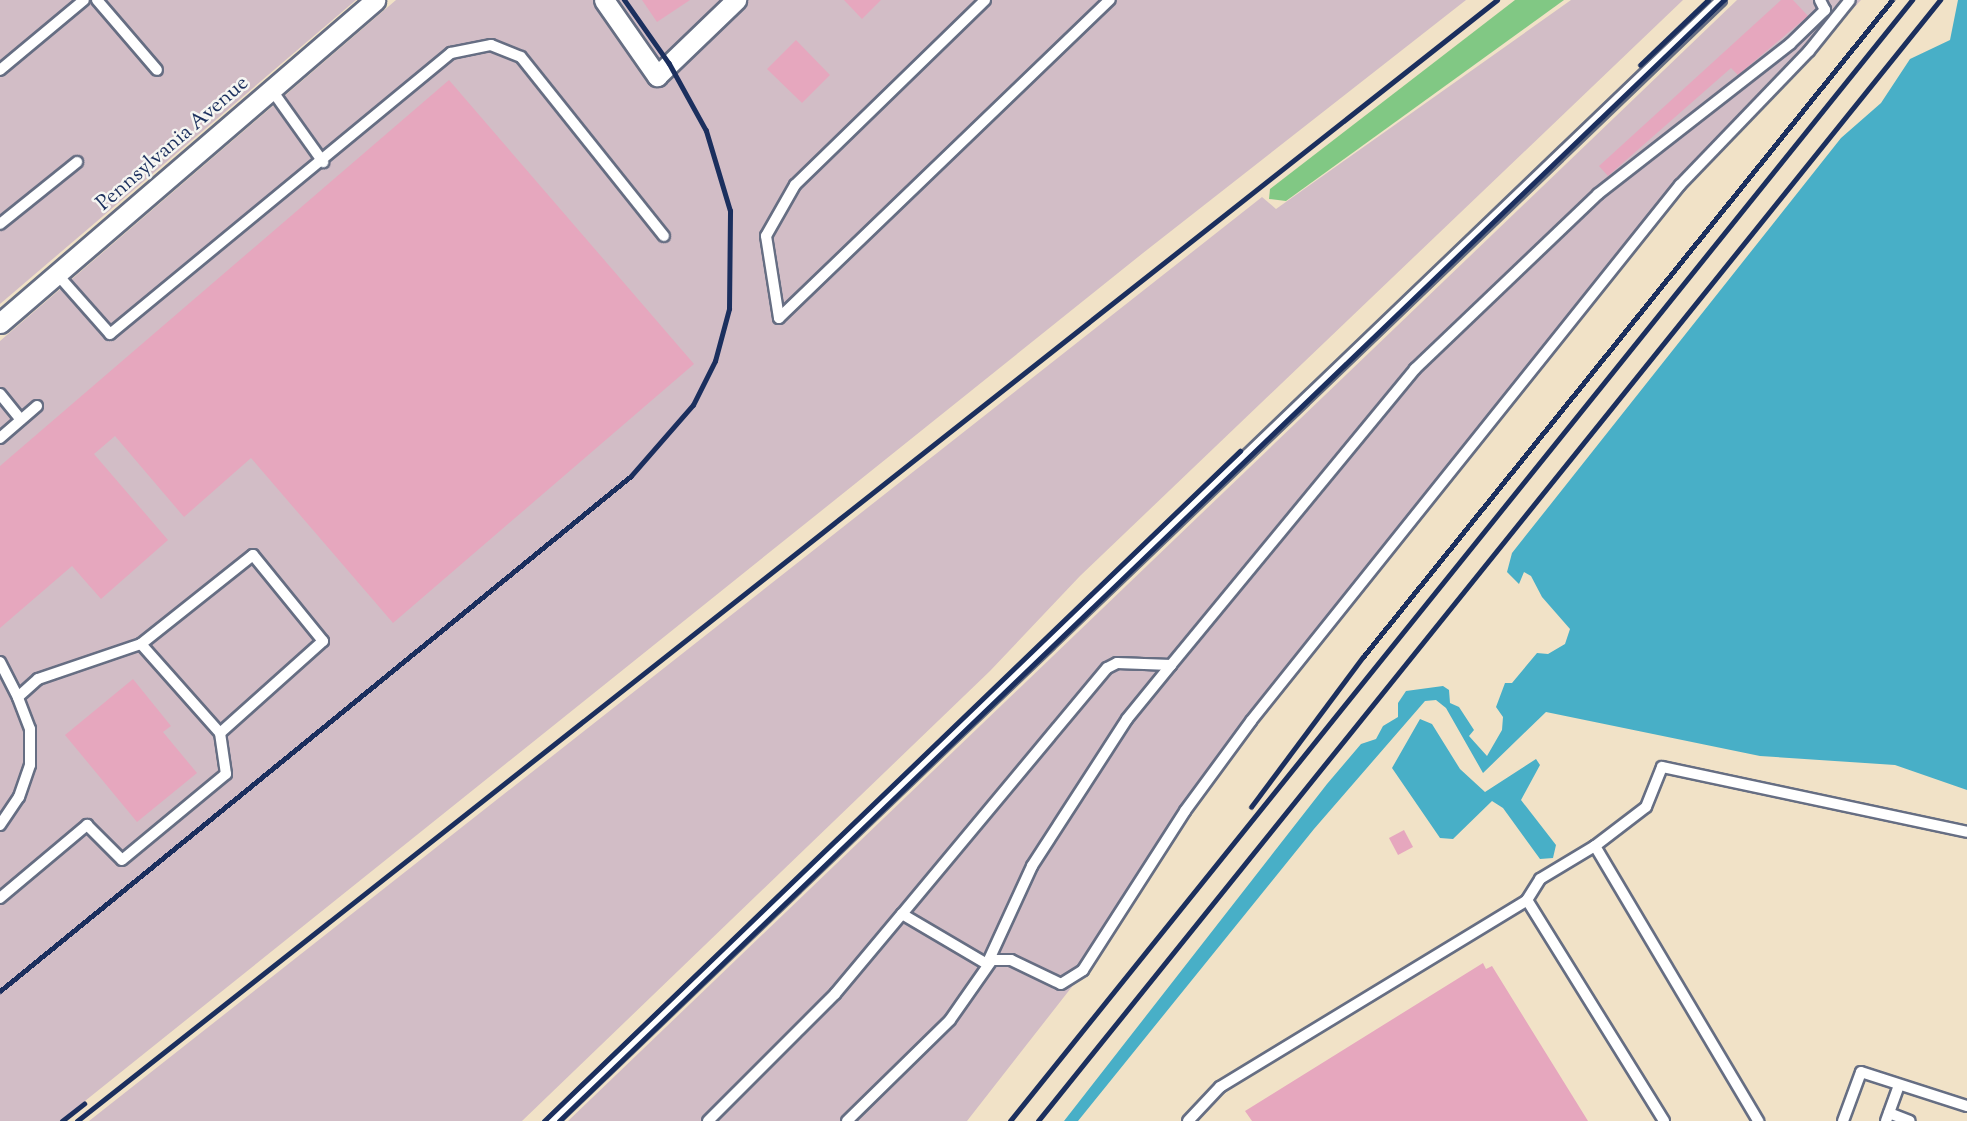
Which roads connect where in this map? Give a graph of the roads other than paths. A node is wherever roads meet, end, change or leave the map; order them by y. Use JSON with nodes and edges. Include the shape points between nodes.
{"nodes":[{"id":1,"x":84,"y":0,"type":"edge"},
{"id":2,"x":97,"y":0,"type":"edge"},
{"id":3,"x":375,"y":0,"type":"edge"},
{"id":4,"x":604,"y":0,"type":"edge"},
{"id":5,"x":736,"y":0,"type":"edge"},
{"id":6,"x":985,"y":0,"type":"edge"},
{"id":7,"x":1110,"y":0,"type":"edge"},
{"id":8,"x":1721,"y":0,"type":"edge"},
{"id":9,"x":1820,"y":0,"type":"edge"},
{"id":10,"x":1850,"y":0,"type":"edge"},
{"id":11,"x":0,"y":70,"type":"edge"},
{"id":12,"x":157,"y":70,"type":"dead end"},
{"id":13,"x":271,"y":89,"type":"junction"},
{"id":14,"x":77,"y":162,"type":"dead end"},
{"id":15,"x":323,"y":162,"type":"junction"},
{"id":16,"x":0,"y":224,"type":"edge"},
{"id":17,"x":664,"y":236,"type":"dead end"},
{"id":18,"x":57,"y":274,"type":"junction"},
{"id":19,"x":0,"y":323,"type":"edge"},
{"id":20,"x":0,"y":394,"type":"edge"},
{"id":21,"x":37,"y":406,"type":"dead end"},
{"id":22,"x":21,"y":420,"type":"junction"},
{"id":23,"x":0,"y":438,"type":"edge"},
{"id":24,"x":141,"y":644,"type":"junction"},
{"id":25,"x":0,"y":662,"type":"edge"},
{"id":26,"x":1171,"y":665,"type":"junction"},
{"id":27,"x":18,"y":697,"type":"junction"},
{"id":28,"x":220,"y":733,"type":"junction"},
{"id":29,"x":0,"y":825,"type":"edge"},
{"id":30,"x":1967,"y":832,"type":"edge"},
{"id":31,"x":1595,"y":846,"type":"junction"},
{"id":32,"x":0,"y":898,"type":"edge"},
{"id":33,"x":1527,"y":900,"type":"junction"},
{"id":34,"x":902,"y":914,"type":"junction"},
{"id":35,"x":987,"y":964,"type":"junction"},
{"id":36,"x":1899,"y":1084,"type":"junction"},
{"id":37,"x":1967,"y":1106,"type":"edge"},
{"id":38,"x":1888,"y":1117,"type":"edge"},
{"id":39,"x":553,"y":1121,"type":"edge"},
{"id":40,"x":708,"y":1121,"type":"edge"},
{"id":41,"x":847,"y":1121,"type":"edge"},
{"id":42,"x":1188,"y":1121,"type":"edge"},
{"id":43,"x":1664,"y":1121,"type":"edge"},
{"id":44,"x":1759,"y":1121,"type":"edge"},
{"id":45,"x":1843,"y":1121,"type":"edge"},
{"id":46,"x":1910,"y":1121,"type":"edge"}],
"edges":[{"from":1,"to":11,"type":"lane"},
{"from":2,"to":12,"type":"lane"},
{"from":3,"to":13,"type":"street","name":"Pennsylvania Avenue"},
{"from":4,"to":5,"type":"street","via":[[657,76]]},
{"from":6,"to":7,"type":"lane","via":[[795,185],[766,236],[779,318]]},
{"from":8,"to":39,"type":"lane"},
{"from":9,"to":26,"type":"lane","via":[[1825,10],[1790,44],[1598,194],[1415,369]]},
{"from":10,"to":35,"type":"lane","via":[[1809,51],[1680,185],[1251,721],[1185,811],[1083,970],[1060,984],[1007,959],[995,958]]},
{"from":13,"to":15,"type":"lane"},
{"from":13,"to":18,"type":"street","name":"Pennsylvania Avenue"},
{"from":14,"to":16,"type":"lane"},
{"from":15,"to":17,"type":"lane","via":[[451,53],[491,45],[521,57]]},
{"from":15,"to":18,"type":"lane","via":[[110,334]]},
{"from":18,"to":19,"type":"street","name":"Pennsylvania Avenue"},
{"from":20,"to":22,"type":"lane"},
{"from":21,"to":22,"type":"lane"},
{"from":22,"to":23,"type":"lane"},
{"from":24,"to":27,"type":"lane","via":[[38,679]]},
{"from":24,"to":28,"type":"lane"},
{"from":24,"to":28,"type":"lane","via":[[253,555],[323,641]]},
{"from":25,"to":27,"type":"lane"},
{"from":26,"to":34,"type":"lane","via":[[1117,663],[1107,668]]},
{"from":26,"to":35,"type":"lane","via":[[1127,719],[1032,866]]},
{"from":27,"to":29,"type":"lane","via":[[30,729],[30,765],[19,797]]},
{"from":28,"to":32,"type":"lane","via":[[226,774],[122,860],[88,825]]},
{"from":30,"to":31,"type":"lane","via":[[1662,767],[1646,807]]},
{"from":31,"to":33,"type":"lane","via":[[1540,879]]},
{"from":31,"to":44,"type":"lane"},
{"from":33,"to":42,"type":"lane","via":[[1220,1087]]},
{"from":33,"to":43,"type":"lane"},
{"from":34,"to":35,"type":"lane"},
{"from":34,"to":40,"type":"lane","via":[[835,994]]},
{"from":35,"to":41,"type":"lane","via":[[950,1020]]},
{"from":36,"to":37,"type":"lane"},
{"from":36,"to":38,"type":"lane"},
{"from":36,"to":45,"type":"lane","via":[[1861,1072]]},
{"from":38,"to":46,"type":"lane"}]}
